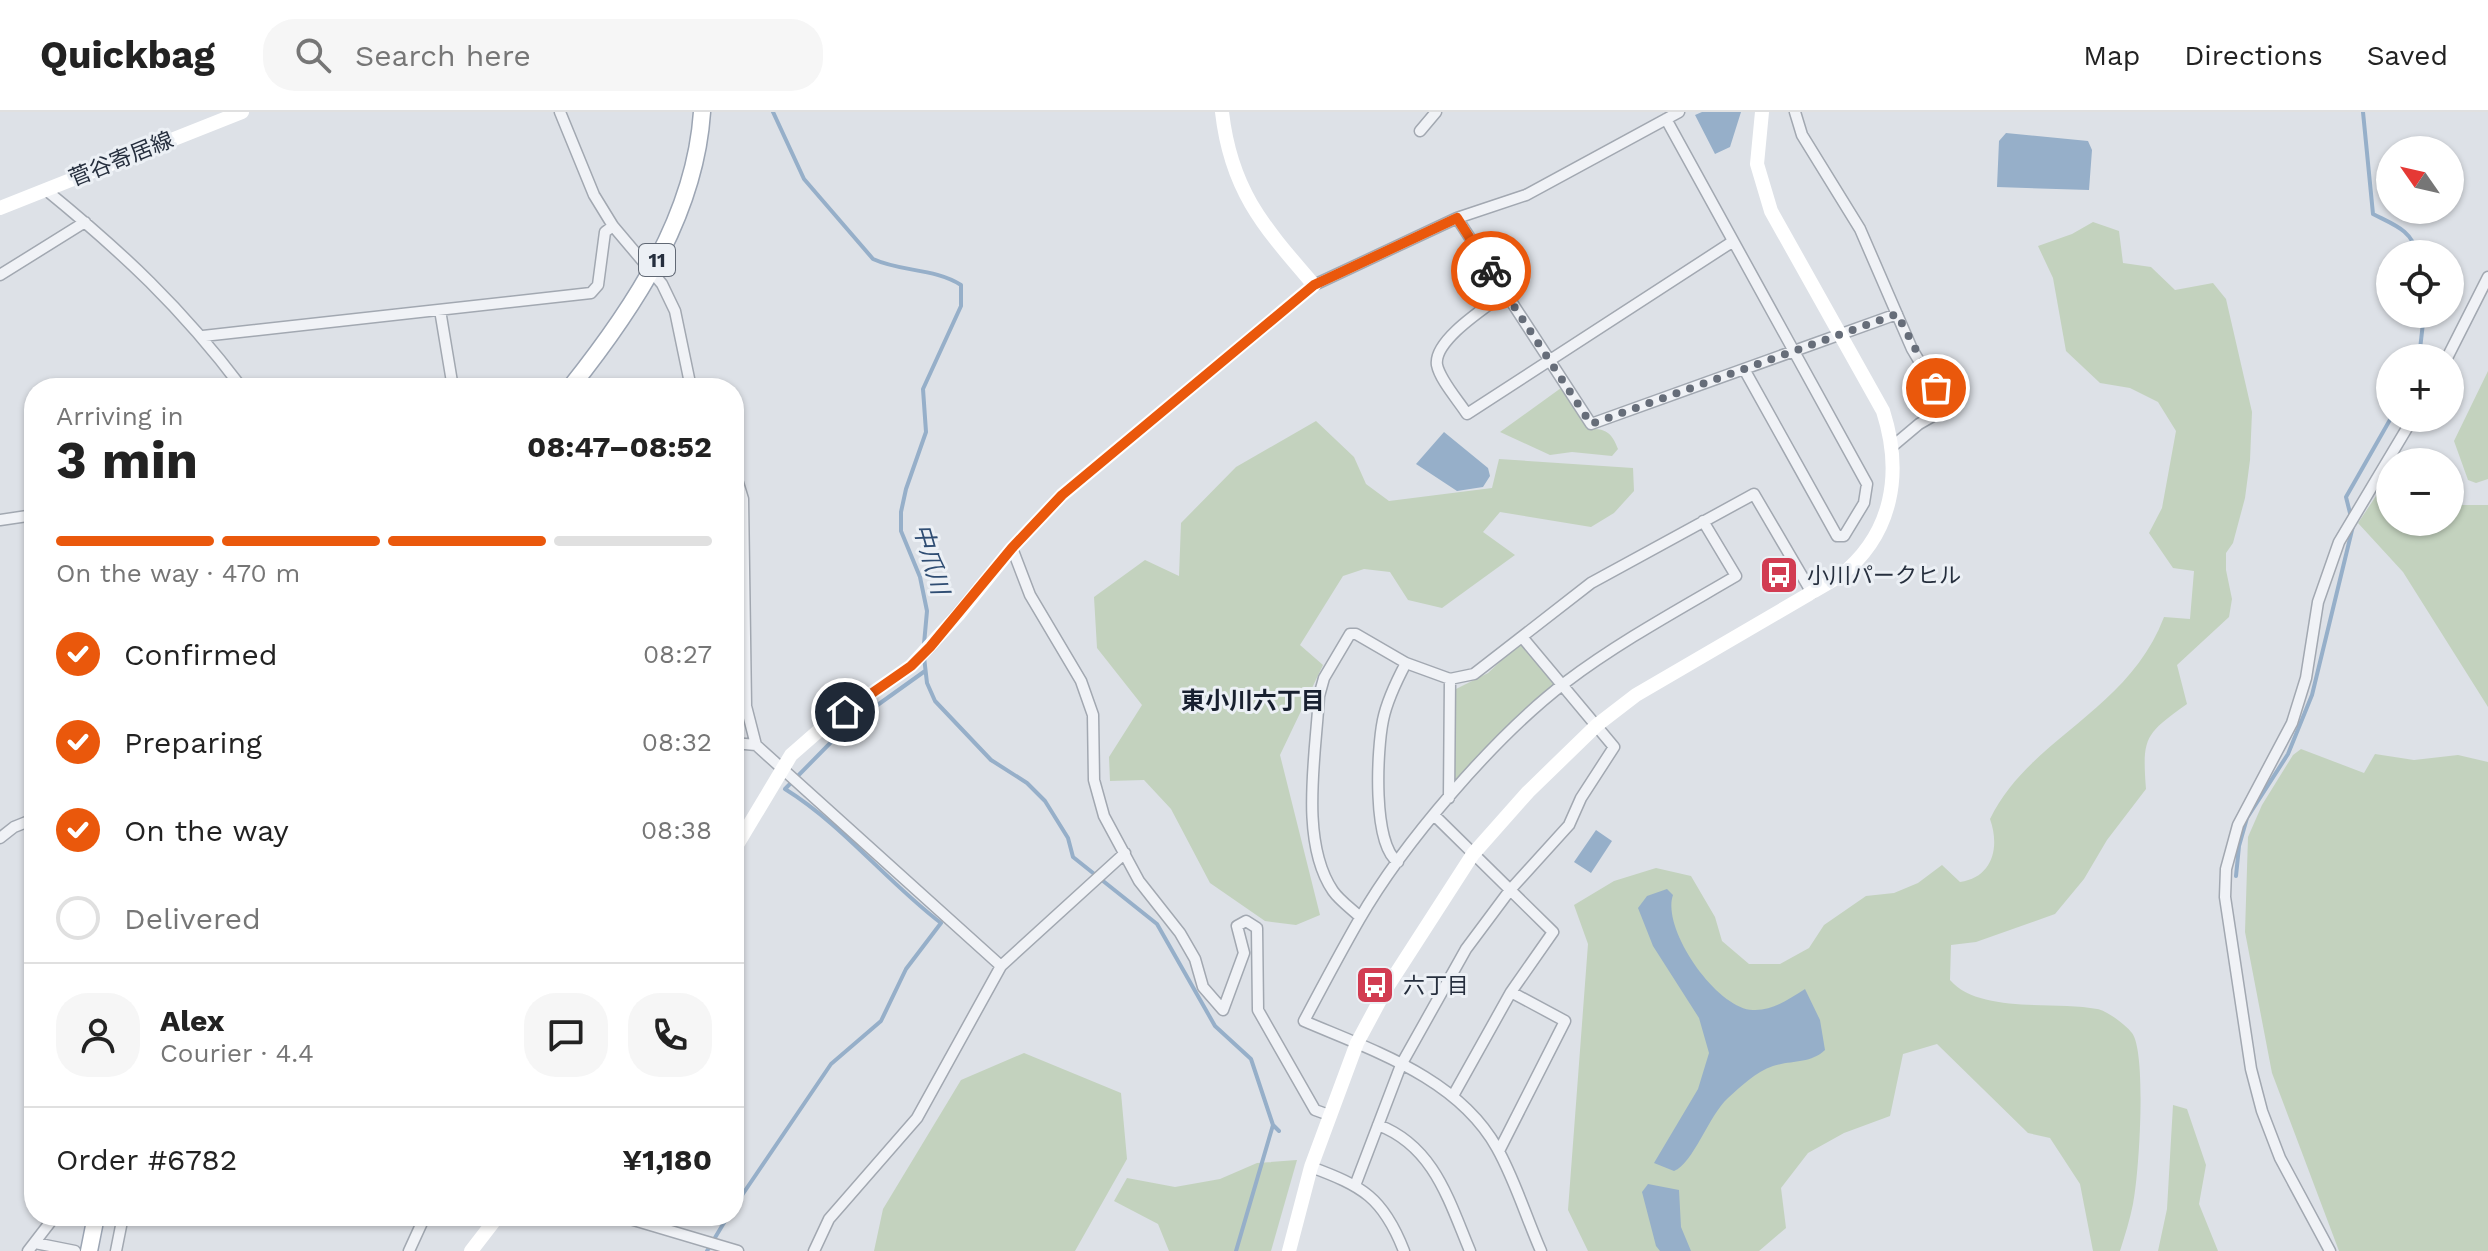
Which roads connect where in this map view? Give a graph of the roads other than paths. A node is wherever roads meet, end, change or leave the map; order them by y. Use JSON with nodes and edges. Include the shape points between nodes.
{"nodes":[{"id":1,"x":242,"y":112,"type":"edge"},
{"id":2,"x":560,"y":112,"type":"edge"},
{"id":3,"x":702,"y":112,"type":"edge"},
{"id":4,"x":1222,"y":112,"type":"edge"},
{"id":5,"x":1436,"y":112,"type":"edge"},
{"id":6,"x":1679,"y":112,"type":"edge"},
{"id":7,"x":1762,"y":112,"type":"edge"},
{"id":8,"x":1795,"y":112,"type":"edge"},
{"id":9,"x":1666,"y":119,"type":"junction"},
{"id":10,"x":1420,"y":131,"type":"dead end"},
{"id":11,"x":46,"y":190,"type":"junction"},
{"id":12,"x":0,"y":208,"type":"edge"},
{"id":13,"x":1457,"y":218,"type":"junction"},
{"id":14,"x":85,"y":222,"type":"junction"},
{"id":15,"x":613,"y":226,"type":"junction"},
{"id":16,"x":1732,"y":242,"type":"junction"},
{"id":17,"x":652,"y":272,"type":"junction"},
{"id":18,"x":0,"y":275,"type":"edge"},
{"id":19,"x":2488,"y":277,"type":"edge"},
{"id":20,"x":1314,"y":285,"type":"junction"},
{"id":21,"x":1505,"y":293,"type":"junction"},
{"id":22,"x":440,"y":310,"type":"junction"},
{"id":23,"x":1897,"y":314,"type":"junction"},
{"id":24,"x":1840,"y":334,"type":"junction"},
{"id":25,"x":203,"y":336,"type":"junction"},
{"id":26,"x":2454,"y":344,"type":"edge"},
{"id":27,"x":1794,"y":352,"type":"junction"},
{"id":28,"x":1551,"y":362,"type":"junction"},
{"id":29,"x":1744,"y":369,"type":"junction"},
{"id":30,"x":234,"y":378,"type":"edge"},
{"id":31,"x":451,"y":378,"type":"edge"},
{"id":32,"x":578,"y":378,"type":"edge"},
{"id":33,"x":689,"y":378,"type":"edge"},
{"id":34,"x":2405,"y":432,"type":"edge"},
{"id":35,"x":1894,"y":445,"type":"junction"},
{"id":36,"x":24,"y":516,"type":"edge"},
{"id":37,"x":0,"y":520,"type":"edge"},
{"id":38,"x":1703,"y":521,"type":"junction"},
{"id":39,"x":1012,"y":548,"type":"junction"},
{"id":40,"x":744,"y":568,"type":"edge"},
{"id":41,"x":1812,"y":593,"type":"junction"},
{"id":42,"x":1522,"y":637,"type":"junction"},
{"id":43,"x":1406,"y":663,"type":"junction"},
{"id":44,"x":1450,"y":679,"type":"junction"},
{"id":45,"x":1564,"y":684,"type":"junction"},
{"id":46,"x":1597,"y":725,"type":"junction"},
{"id":47,"x":744,"y":744,"type":"edge"},
{"id":48,"x":756,"y":745,"type":"junction"},
{"id":49,"x":781,"y":768,"type":"junction"},
{"id":50,"x":1449,"y":798,"type":"junction"},
{"id":51,"x":1435,"y":816,"type":"junction"},
{"id":52,"x":24,"y":823,"type":"edge"},
{"id":53,"x":744,"y":833,"type":"edge"},
{"id":54,"x":0,"y":838,"type":"edge"},
{"id":55,"x":1125,"y":853,"type":"junction"},
{"id":56,"x":1473,"y":854,"type":"junction"},
{"id":57,"x":1398,"y":862,"type":"junction"},
{"id":58,"x":1510,"y":890,"type":"junction"},
{"id":59,"x":1360,"y":917,"type":"junction"},
{"id":60,"x":1001,"y":966,"type":"junction"},
{"id":61,"x":1511,"y":992,"type":"junction"},
{"id":62,"x":1357,"y":1043,"type":"junction"},
{"id":63,"x":1401,"y":1065,"type":"junction"},
{"id":64,"x":1454,"y":1094,"type":"junction"},
{"id":65,"x":1329,"y":1115,"type":"junction"},
{"id":66,"x":1378,"y":1125,"type":"junction"},
{"id":67,"x":1499,"y":1151,"type":"junction"},
{"id":68,"x":1311,"y":1167,"type":"junction"},
{"id":69,"x":1356,"y":1183,"type":"junction"},
{"id":70,"x":48,"y":1226,"type":"edge"},
{"id":71,"x":94,"y":1226,"type":"edge"},
{"id":72,"x":121,"y":1226,"type":"edge"},
{"id":73,"x":420,"y":1226,"type":"edge"},
{"id":74,"x":490,"y":1226,"type":"edge"},
{"id":75,"x":654,"y":1226,"type":"edge"},
{"id":76,"x":32,"y":1247,"type":"edge"},
{"id":77,"x":75,"y":1251,"type":"edge"},
{"id":78,"x":89,"y":1251,"type":"edge"},
{"id":79,"x":116,"y":1251,"type":"edge"},
{"id":80,"x":409,"y":1251,"type":"edge"},
{"id":81,"x":471,"y":1251,"type":"edge"},
{"id":82,"x":738,"y":1251,"type":"edge"},
{"id":83,"x":814,"y":1251,"type":"edge"},
{"id":84,"x":1289,"y":1251,"type":"edge"},
{"id":85,"x":1404,"y":1251,"type":"edge"},
{"id":86,"x":1470,"y":1251,"type":"edge"},
{"id":87,"x":1541,"y":1251,"type":"edge"},
{"id":88,"x":2330,"y":1251,"type":"edge"}],
"edges":[{"from":1,"to":11,"type":"street","name":"菅谷寄居線"},
{"from":2,"to":15,"type":"street","via":[[594,195]]},
{"from":3,"to":17,"type":"main road","number":"11","via":[[684,198]]},
{"from":4,"to":20,"type":"street","via":[[1233,170],[1257,218]]},
{"from":5,"to":10,"type":"street"},
{"from":6,"to":9,"type":"street"},
{"from":7,"to":24,"type":"street","via":[[1757,164],[1771,211]]},
{"from":8,"to":23,"type":"street","via":[[1802,135],[1860,229]]},
{"from":9,"to":13,"type":"street","via":[[1526,195]]},
{"from":9,"to":16,"type":"street"},
{"from":11,"to":12,"type":"street","name":"菅谷寄居線"},
{"from":11,"to":14,"type":"street"},
{"from":13,"to":20,"type":"street"},
{"from":13,"to":21,"type":"street"},
{"from":14,"to":18,"type":"street"},
{"from":14,"to":25,"type":"street","via":[[131,260]]},
{"from":15,"to":17,"type":"street"},
{"from":15,"to":22,"type":"street","via":[[605,232],[598,285],[591,293]]},
{"from":16,"to":27,"type":"street"},
{"from":16,"to":28,"type":"street"},
{"from":17,"to":32,"type":"main road","number":"11"},
{"from":17,"to":33,"type":"street","via":[[675,311]]},
{"from":19,"to":26,"type":"street"},
{"from":20,"to":39,"type":"street","via":[[1062,495]]},
{"from":21,"to":28,"type":"street"},
{"from":21,"to":28,"type":"street","via":[[1465,322],[1438,357],[1437,366],[1467,414]]},
{"from":22,"to":25,"type":"street"},
{"from":22,"to":31,"type":"street"},
{"from":23,"to":24,"type":"street"},
{"from":23,"to":35,"type":"street","via":[[1947,408]]},
{"from":24,"to":27,"type":"street"},
{"from":24,"to":35,"type":"street","via":[[1883,411]]},
{"from":25,"to":30,"type":"street"},
{"from":27,"to":29,"type":"street"},
{"from":27,"to":29,"type":"street","via":[[1867,484],[1864,503],[1844,536],[1837,536]]},
{"from":28,"to":29,"type":"street","via":[[1591,424]]},
{"from":34,"to":88,"type":"street","via":[[2339,542],[2318,602],[2306,678],[2292,723],[2249,802],[2226,869],[2225,897],[2258,1097],[2280,1158]]},
{"from":35,"to":41,"type":"street","via":[[1891,490],[1877,536],[1862,559]]},
{"from":36,"to":37,"type":"street"},
{"from":38,"to":41,"type":"street","via":[[1754,494]]},
{"from":38,"to":42,"type":"street","via":[[1591,583]]},
{"from":38,"to":45,"type":"street","via":[[1736,576]]},
{"from":39,"to":49,"type":"street","via":[[911,666],[823,727]]},
{"from":39,"to":55,"type":"street","via":[[1030,595],[1081,681],[1093,715],[1094,780],[1104,816]]},
{"from":40,"to":48,"type":"street","via":[[746,706]]},
{"from":41,"to":46,"type":"street","via":[[1647,689]]},
{"from":42,"to":44,"type":"street","via":[[1474,674]]},
{"from":42,"to":45,"type":"street"},
{"from":43,"to":44,"type":"street"},
{"from":43,"to":57,"type":"street","via":[[1388,704],[1381,749],[1380,829]]},
{"from":43,"to":59,"type":"street","via":[[1350,634],[1319,696],[1313,839],[1334,892]]},
{"from":44,"to":50,"type":"street"},
{"from":45,"to":46,"type":"street"},
{"from":45,"to":50,"type":"street"},
{"from":46,"to":56,"type":"street"},
{"from":46,"to":58,"type":"street","via":[[1614,747],[1569,825]]},
{"from":47,"to":48,"type":"street"},
{"from":48,"to":49,"type":"street"},
{"from":49,"to":53,"type":"street"},
{"from":49,"to":60,"type":"street"},
{"from":50,"to":51,"type":"street"},
{"from":51,"to":56,"type":"street"},
{"from":51,"to":57,"type":"street"},
{"from":52,"to":54,"type":"street"},
{"from":55,"to":60,"type":"street"},
{"from":55,"to":65,"type":"street","via":[[1139,881],[1180,933],[1203,987],[1223,1010],[1244,953],[1237,926],[1246,921],[1257,928],[1258,1010],[1315,1110]]},
{"from":56,"to":58,"type":"street"},
{"from":56,"to":62,"type":"street"},
{"from":57,"to":59,"type":"street"},
{"from":58,"to":61,"type":"street","via":[[1553,932]]},
{"from":58,"to":63,"type":"street","via":[[1466,949]]},
{"from":59,"to":62,"type":"street","via":[[1304,1021]]},
{"from":60,"to":83,"type":"street","via":[[917,1118],[829,1219]]},
{"from":61,"to":64,"type":"street"},
{"from":61,"to":67,"type":"street","via":[[1565,1021]]},
{"from":62,"to":63,"type":"street"},
{"from":62,"to":65,"type":"street"},
{"from":63,"to":64,"type":"street"},
{"from":63,"to":66,"type":"street"},
{"from":64,"to":67,"type":"street"},
{"from":65,"to":68,"type":"street"},
{"from":66,"to":69,"type":"street"},
{"from":66,"to":86,"type":"street","via":[[1412,1144],[1428,1161]]},
{"from":67,"to":87,"type":"street"},
{"from":68,"to":69,"type":"street"},
{"from":68,"to":84,"type":"street"},
{"from":69,"to":85,"type":"street","via":[[1377,1203]]},
{"from":70,"to":76,"type":"street"},
{"from":71,"to":78,"type":"main road"},
{"from":72,"to":79,"type":"street"},
{"from":73,"to":80,"type":"street"},
{"from":74,"to":81,"type":"street"},
{"from":75,"to":82,"type":"street"},
{"from":76,"to":77,"type":"street"}]}
